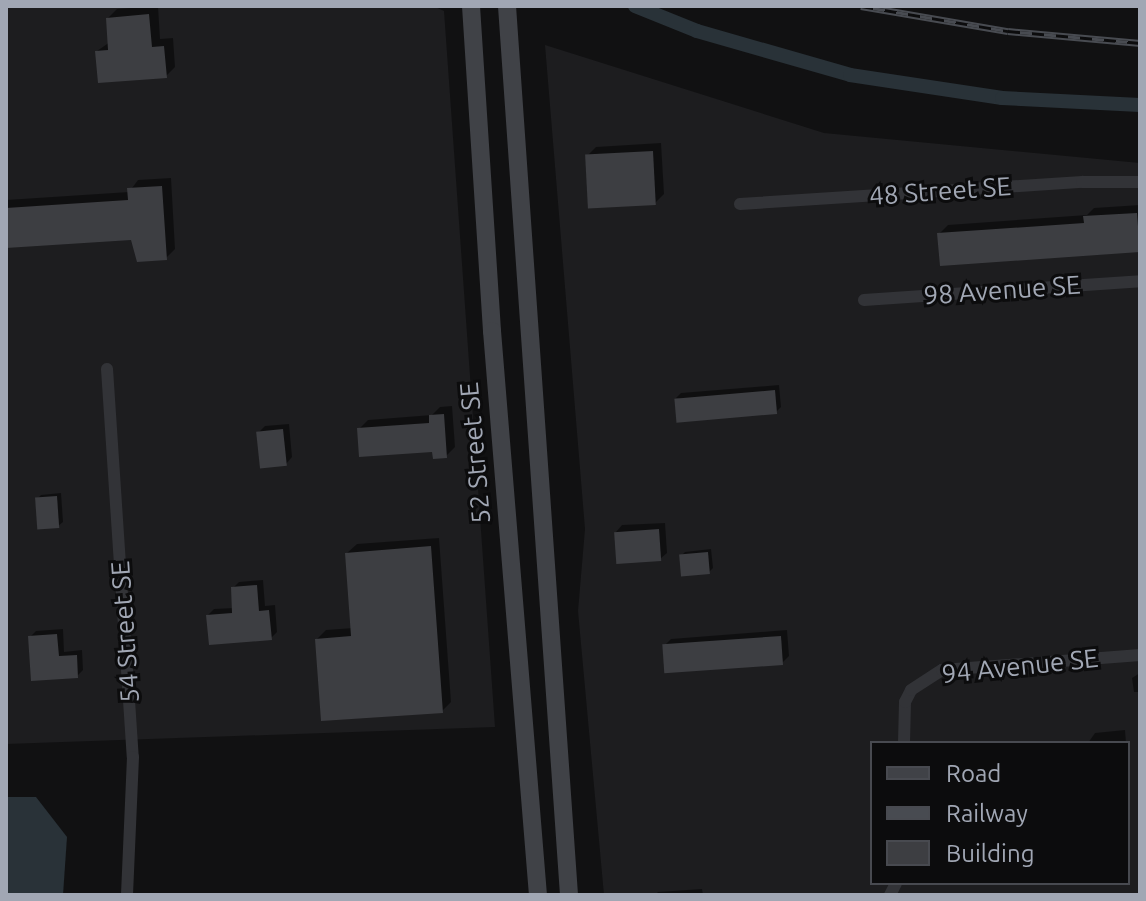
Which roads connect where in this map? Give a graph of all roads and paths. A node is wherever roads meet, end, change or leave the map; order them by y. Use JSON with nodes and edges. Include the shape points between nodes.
{"nodes":[{"id":1,"x":471,"y":6,"type":"edge"},
{"id":2,"x":507,"y":6,"type":"edge"},
{"id":3,"x":1140,"y":182,"type":"edge"},
{"id":4,"x":740,"y":204,"type":"dead end"},
{"id":5,"x":1140,"y":281,"type":"edge"},
{"id":6,"x":864,"y":300,"type":"dead end"},
{"id":7,"x":107,"y":369,"type":"dead end"},
{"id":8,"x":1140,"y":655,"type":"edge"},
{"id":9,"x":904,"y":741,"type":"edge"},
{"id":10,"x":127,"y":895,"type":"edge"},
{"id":11,"x":538,"y":895,"type":"edge"},
{"id":12,"x":569,"y":895,"type":"edge"}],
"edges":[{"from":1,"to":11,"type":"main road","name":"52 Street SE"},
{"from":2,"to":12,"type":"main road"},
{"from":3,"to":4,"type":"street","name":"48 Street SE"},
{"from":5,"to":6,"type":"street","name":"98 Avenue SE"},
{"from":7,"to":10,"type":"street","name":"54 Street SE","via":[[133,757]]},
{"from":8,"to":9,"type":"street","name":"94 Avenue SE","via":[[942,670],[911,690],[905,702]]}]}
